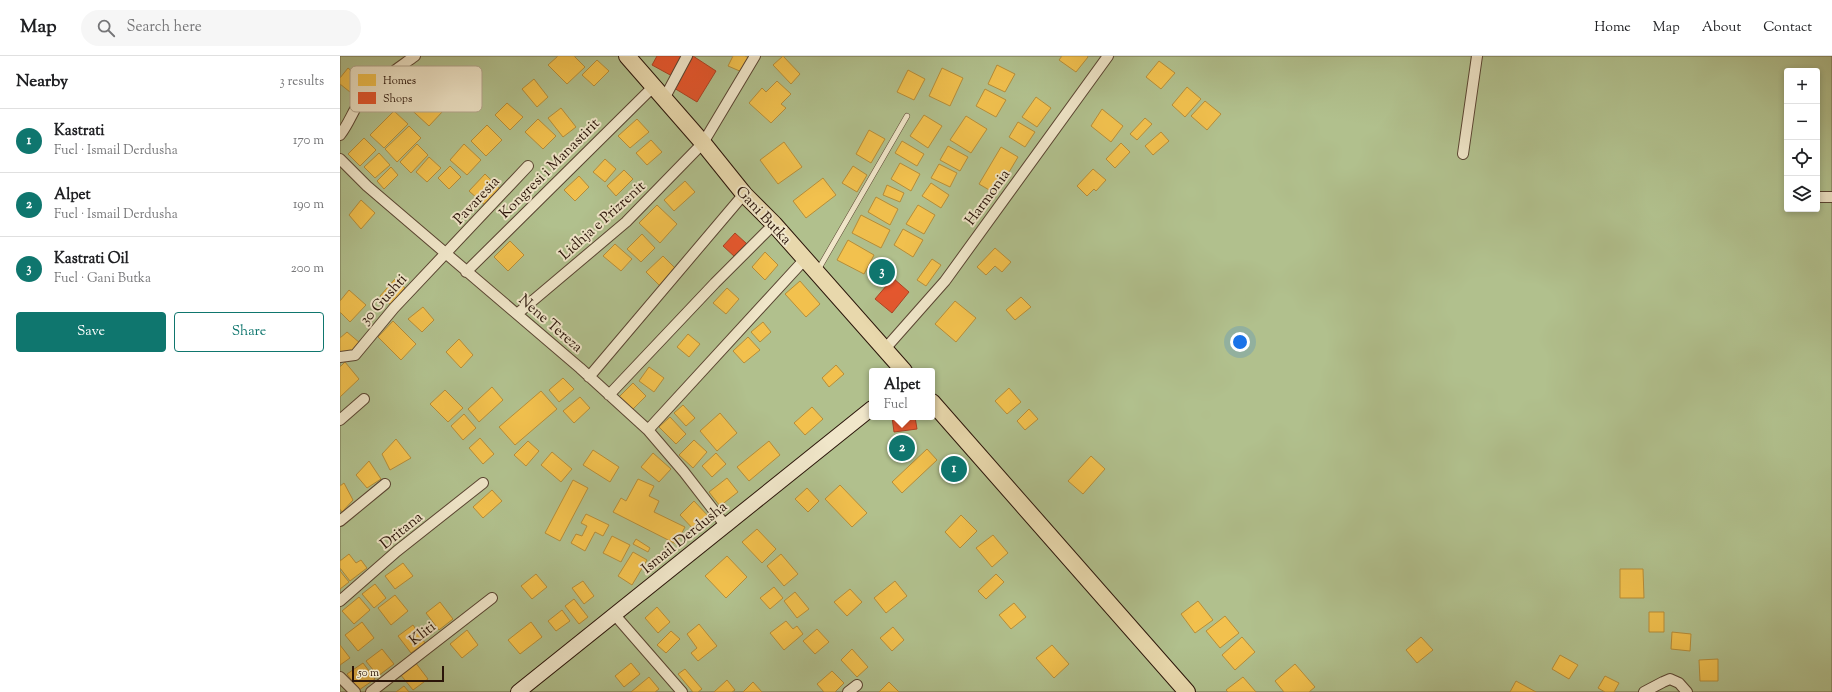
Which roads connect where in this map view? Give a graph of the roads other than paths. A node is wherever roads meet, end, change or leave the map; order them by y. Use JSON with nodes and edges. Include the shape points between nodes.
{"nodes":[{"id":1,"x":415,"y":56,"type":"edge"},
{"id":2,"x":627,"y":56,"type":"edge"},
{"id":3,"x":687,"y":56,"type":"edge"},
{"id":4,"x":755,"y":56,"type":"edge"},
{"id":5,"x":1108,"y":56,"type":"edge"},
{"id":6,"x":1477,"y":56,"type":"edge"},
{"id":7,"x":402,"y":66,"type":"edge"},
{"id":8,"x":653,"y":87,"type":"junction"},
{"id":9,"x":664,"y":99,"type":"junction"},
{"id":10,"x":354,"y":112,"type":"edge"},
{"id":11,"x":907,"y":116,"type":"dead end"},
{"id":12,"x":340,"y":135,"type":"edge"},
{"id":13,"x":703,"y":143,"type":"junction"},
{"id":14,"x":1463,"y":154,"type":"dead end"},
{"id":15,"x":340,"y":159,"type":"edge"},
{"id":16,"x":528,"y":166,"type":"dead end"},
{"id":17,"x":744,"y":194,"type":"junction"},
{"id":18,"x":1820,"y":197,"type":"edge"},
{"id":19,"x":1832,"y":197,"type":"edge"},
{"id":20,"x":774,"y":224,"type":"junction"},
{"id":21,"x":445,"y":254,"type":"junction"},
{"id":22,"x":805,"y":260,"type":"junction"},
{"id":23,"x":466,"y":272,"type":"junction"},
{"id":24,"x":817,"y":273,"type":"junction"},
{"id":25,"x":517,"y":314,"type":"junction"},
{"id":26,"x":884,"y":350,"type":"junction"},
{"id":27,"x":340,"y":357,"type":"edge"},
{"id":28,"x":901,"y":368,"type":"edge"},
{"id":29,"x":589,"y":377,"type":"junction"},
{"id":30,"x":609,"y":395,"type":"junction"},
{"id":31,"x":364,"y":399,"type":"dead end"},
{"id":32,"x":935,"y":405,"type":"edge"},
{"id":33,"x":869,"y":410,"type":"edge"},
{"id":34,"x":340,"y":420,"type":"edge"},
{"id":35,"x":648,"y":430,"type":"junction"},
{"id":36,"x":483,"y":483,"type":"dead end"},
{"id":37,"x":385,"y":484,"type":"dead end"},
{"id":38,"x":340,"y":521,"type":"edge"},
{"id":39,"x":725,"y":525,"type":"junction"},
{"id":40,"x":492,"y":598,"type":"dead end"},
{"id":41,"x":340,"y":601,"type":"edge"},
{"id":42,"x":614,"y":614,"type":"junction"},
{"id":43,"x":340,"y":677,"type":"edge"},
{"id":44,"x":857,"y":685,"type":"dead end"},
{"id":45,"x":355,"y":692,"type":"edge"},
{"id":46,"x":371,"y":692,"type":"edge"},
{"id":47,"x":518,"y":692,"type":"edge"},
{"id":48,"x":682,"y":692,"type":"edge"},
{"id":49,"x":848,"y":692,"type":"edge"},
{"id":50,"x":1187,"y":692,"type":"edge"},
{"id":51,"x":1644,"y":692,"type":"edge"},
{"id":52,"x":1687,"y":692,"type":"edge"}],
"edges":[{"from":1,"to":7,"type":"street"},
{"from":2,"to":8,"type":"main road","name":"Gani Butka"},
{"from":3,"to":9,"type":"street"},
{"from":4,"to":13,"type":"street","name":"Lidhja e Prizrenit"},
{"from":5,"to":26,"type":"street","name":"Harmonia","via":[[944,281]]},
{"from":6,"to":14,"type":"street"},
{"from":8,"to":9,"type":"main road","name":"Gani Butka"},
{"from":8,"to":23,"type":"street","name":"Kongresi i Manastirit"},
{"from":9,"to":13,"type":"main road","name":"Gani Butka"},
{"from":10,"to":12,"type":"street"},
{"from":11,"to":24,"type":"lane"},
{"from":13,"to":17,"type":"main road","name":"Gani Butka"},
{"from":13,"to":25,"type":"street","name":"Lidhja e Prizrenit","via":[[626,222]]},
{"from":15,"to":21,"type":"street","name":"Nene Tereza"},
{"from":16,"to":21,"type":"street","name":"Pavaresia"},
{"from":17,"to":20,"type":"main road","name":"Gani Butka"},
{"from":17,"to":29,"type":"street"},
{"from":18,"to":19,"type":"street"},
{"from":20,"to":22,"type":"main road","name":"Gani Butka"},
{"from":20,"to":30,"type":"street"},
{"from":21,"to":23,"type":"street","name":"Nene Tereza"},
{"from":21,"to":27,"type":"street","name":"30 Gushti","via":[[394,308],[355,355]]},
{"from":22,"to":24,"type":"main road","name":"Gani Butka"},
{"from":22,"to":35,"type":"street"},
{"from":23,"to":25,"type":"street","name":"Nene Tereza"},
{"from":24,"to":26,"type":"main road","name":"Gani Butka"},
{"from":25,"to":29,"type":"street","name":"Nene Tereza"},
{"from":26,"to":28,"type":"main road","name":"Gani Butka"},
{"from":29,"to":30,"type":"street","name":"Nene Tereza"},
{"from":30,"to":35,"type":"street","name":"Nene Tereza"},
{"from":31,"to":34,"type":"street"},
{"from":32,"to":50,"type":"main road"},
{"from":33,"to":39,"type":"main road","name":"Ismail Derdusha"},
{"from":35,"to":39,"type":"street","name":"Nene Tereza"},
{"from":36,"to":41,"type":"street","name":"Dritana","via":[[397,551]]},
{"from":37,"to":38,"type":"street"},
{"from":39,"to":42,"type":"main road","name":"Ismail Derdusha"},
{"from":40,"to":46,"type":"street","name":"Kliti"},
{"from":42,"to":47,"type":"main road","name":"Ismail Derdusha"},
{"from":42,"to":48,"type":"street"},
{"from":43,"to":45,"type":"street"},
{"from":44,"to":49,"type":"street"},
{"from":51,"to":52,"type":"street","via":[[1670,679],[1679,683]]}]}
